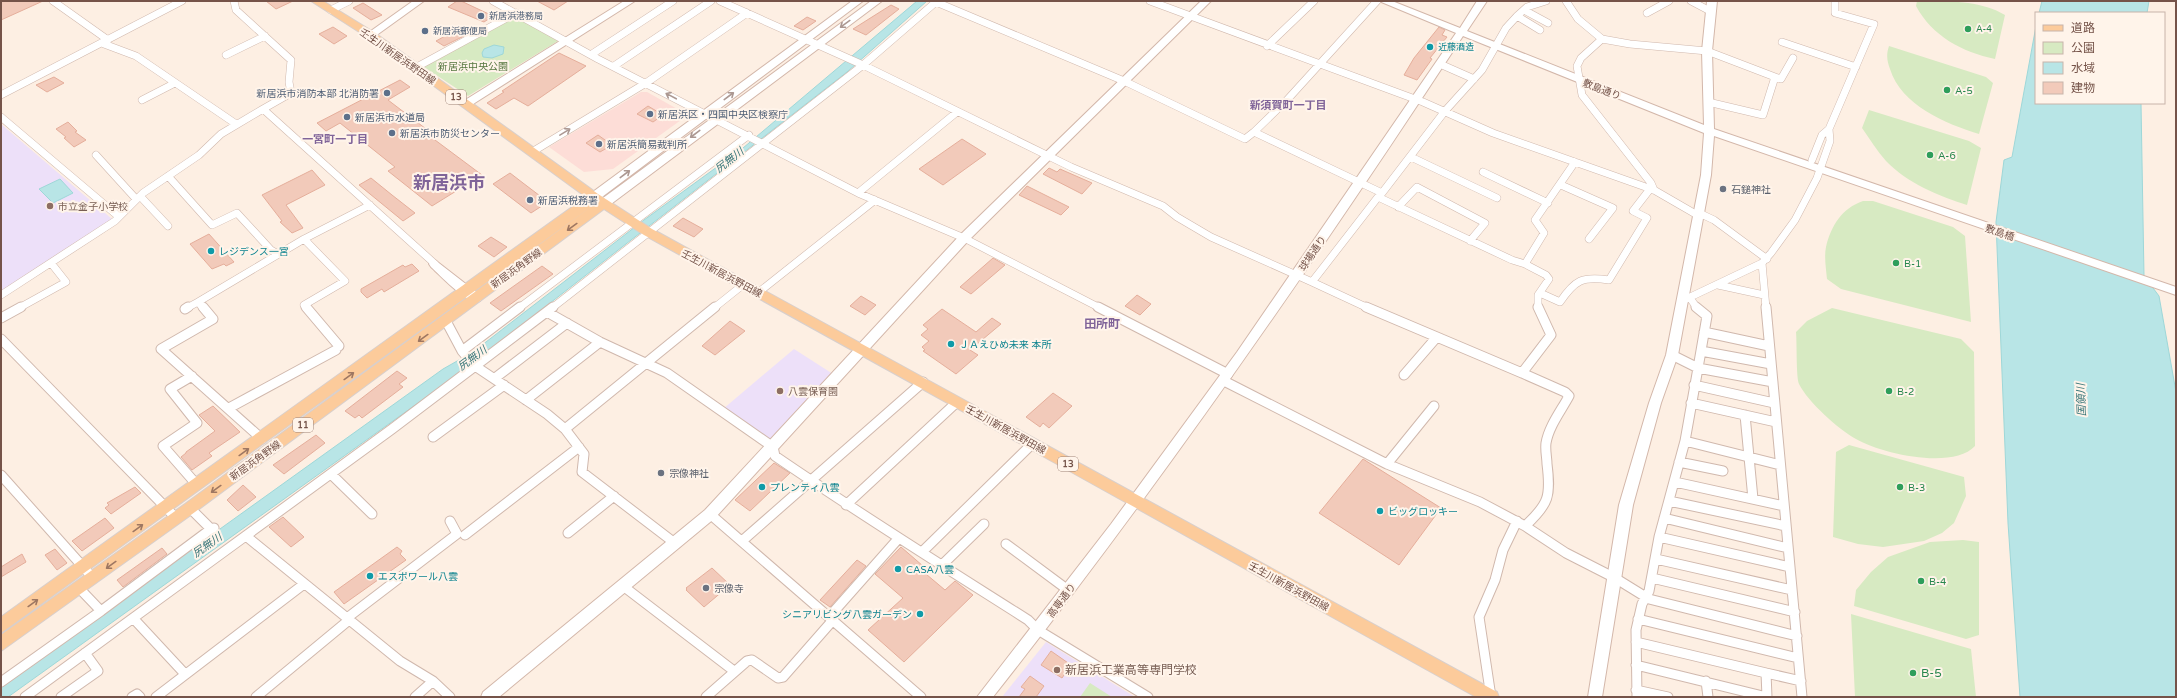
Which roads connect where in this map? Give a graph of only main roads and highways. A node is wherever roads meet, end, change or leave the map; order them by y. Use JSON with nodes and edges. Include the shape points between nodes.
{"nodes":[{"id":1,"x":316,"y":1,"type":"edge"},
{"id":2,"x":599,"y":200,"type":"junction"},
{"id":3,"x":470,"y":294,"type":"junction"},
{"id":4,"x":1,"y":626,"type":"edge"},
{"id":5,"x":1,"y":644,"type":"edge"},
{"id":6,"x":1491,"y":697,"type":"edge"}],
"edges":[{"from":1,"to":2,"type":"main road","name":"壬生川新居浜野田線","number":"13","via":[[371,35]]},
{"from":2,"to":3,"type":"main road","name":"新居浜角野線","number":"11"},
{"from":2,"to":6,"type":"main road","name":"壬生川新居浜野田線","number":"13","via":[[640,227]]},
{"from":4,"to":3,"type":"main road","name":"新居浜角野線","number":"11","one_way":true},
{"from":3,"to":5,"type":"main road","name":"新居浜角野線","number":"11","one_way":true,"via":[[446,321]]}]}
